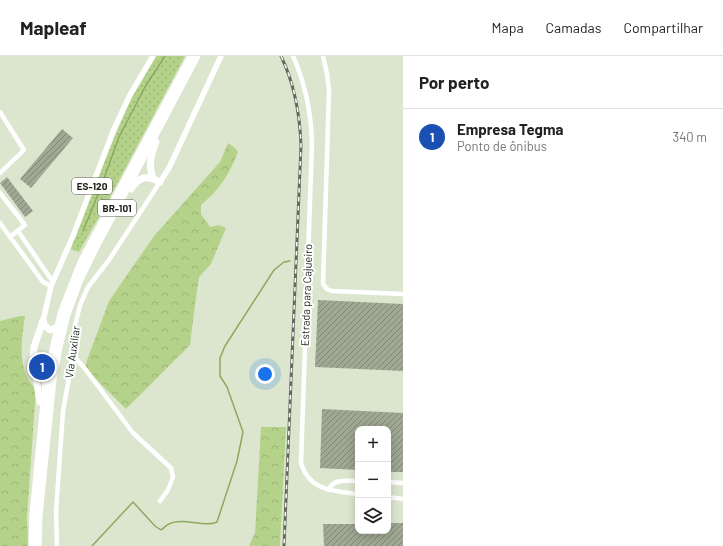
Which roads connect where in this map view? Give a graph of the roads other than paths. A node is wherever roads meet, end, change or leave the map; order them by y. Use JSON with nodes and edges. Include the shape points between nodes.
{"nodes":[{"id":1,"x":153,"y":56,"type":"edge"},
{"id":2,"x":191,"y":56,"type":"edge"},
{"id":3,"x":197,"y":56,"type":"edge"},
{"id":4,"x":221,"y":56,"type":"edge"},
{"id":5,"x":293,"y":56,"type":"edge"},
{"id":6,"x":323,"y":56,"type":"edge"},
{"id":7,"x":169,"y":109,"type":"junction"},
{"id":8,"x":0,"y":112,"type":"edge"},
{"id":9,"x":6,"y":121,"type":"junction"},
{"id":10,"x":0,"y":122,"type":"edge"},
{"id":11,"x":0,"y":173,"type":"edge"},
{"id":12,"x":153,"y":178,"type":"junction"},
{"id":13,"x":160,"y":182,"type":"junction"},
{"id":14,"x":0,"y":194,"type":"edge"},
{"id":15,"x":112,"y":217,"type":"junction"},
{"id":16,"x":0,"y":223,"type":"edge"},
{"id":17,"x":18,"y":231,"type":"junction"},
{"id":18,"x":10,"y":237,"type":"junction"},
{"id":19,"x":52,"y":284,"type":"junction"},
{"id":20,"x":403,"y":294,"type":"edge"},
{"id":21,"x":43,"y":321,"type":"junction"},
{"id":22,"x":58,"y":327,"type":"junction"},
{"id":23,"x":72,"y":354,"type":"junction"},
{"id":24,"x":41,"y":424,"type":"junction"},
{"id":25,"x":355,"y":482,"type":"edge"},
{"id":26,"x":391,"y":482,"type":"edge"},
{"id":27,"x":403,"y":483,"type":"edge"},
{"id":28,"x":328,"y":490,"type":"junction"},
{"id":29,"x":355,"y":494,"type":"edge"},
{"id":30,"x":391,"y":497,"type":"edge"},
{"id":31,"x":403,"y":499,"type":"edge"},
{"id":32,"x":160,"y":501,"type":"dead end"},
{"id":33,"x":32,"y":546,"type":"edge"},
{"id":34,"x":38,"y":546,"type":"edge"},
{"id":35,"x":57,"y":546,"type":"edge"}],
"edges":[{"from":1,"to":19,"type":"main road","number":"ES-120","via":[[120,116]]},
{"from":2,"to":22,"type":"highway","number":"BR-101","via":[[81,262],[65,301]]},
{"from":3,"to":7,"type":"highway","number":"BR-101"},
{"from":4,"to":13,"type":"main road","via":[[169,168]]},
{"from":5,"to":28,"type":"street","name":"Estrada para Cajueiro","via":[[307,97],[312,142],[301,459],[308,478]]},
{"from":6,"to":20,"type":"street","via":[[329,91],[323,284],[332,291]]},
{"from":7,"to":12,"type":"highway","via":[[150,160]]},
{"from":7,"to":15,"type":"highway","number":"BR-101"},
{"from":8,"to":9,"type":"street"},
{"from":9,"to":10,"type":"street"},
{"from":9,"to":11,"type":"street","via":[[24,150]]},
{"from":12,"to":13,"type":"highway"},
{"from":12,"to":15,"type":"highway","via":[[147,177],[137,181]]},
{"from":13,"to":23,"type":"street","name":"Via Auxiliar","via":[[88,288],[80,305]]},
{"from":14,"to":17,"type":"street","via":[[25,225]]},
{"from":15,"to":34,"type":"highway","number":"BR-101","via":[[79,282],[59,347],[49,407]]},
{"from":16,"to":18,"type":"street"},
{"from":17,"to":18,"type":"street"},
{"from":17,"to":19,"type":"street"},
{"from":18,"to":19,"type":"street","via":[[42,282]]},
{"from":19,"to":21,"type":"main road","number":"ES-120"},
{"from":21,"to":22,"type":"highway","via":[[50,330]]},
{"from":21,"to":24,"type":"highway","via":[[34,347],[33,360]]},
{"from":22,"to":24,"type":"highway","number":"BR-101","via":[[46,381]]},
{"from":23,"to":32,"type":"street","via":[[133,433],[171,468],[173,477]]},
{"from":23,"to":35,"type":"street","name":"Via Auxiliar","via":[[58,470]]},
{"from":24,"to":33,"type":"highway","number":"BR-101"},
{"from":25,"to":28,"type":"street","via":[[337,482]]},
{"from":26,"to":27,"type":"street"},
{"from":28,"to":29,"type":"street"},
{"from":30,"to":31,"type":"street"}]}
